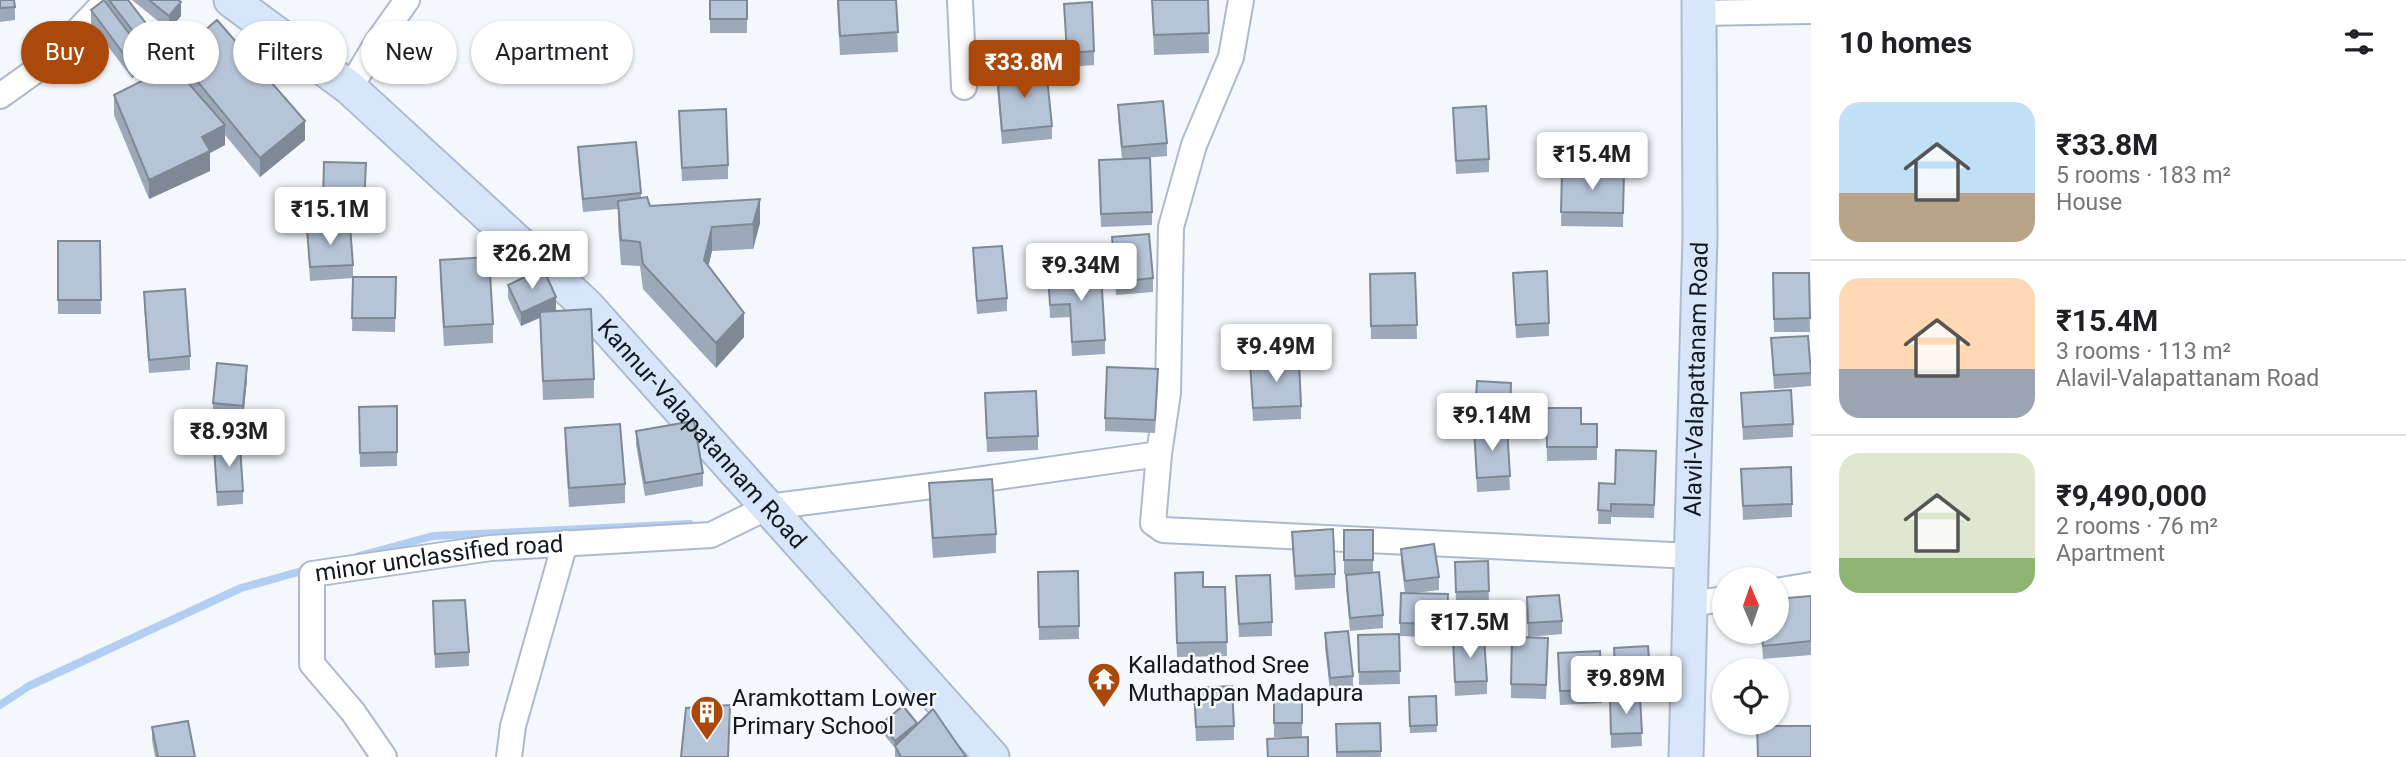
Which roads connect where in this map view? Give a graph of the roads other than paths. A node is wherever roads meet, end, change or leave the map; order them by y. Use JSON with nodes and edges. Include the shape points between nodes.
{"nodes":[{"id":1,"x":107,"y":0,"type":"edge"},
{"id":2,"x":231,"y":0,"type":"edge"},
{"id":3,"x":407,"y":0,"type":"edge"},
{"id":4,"x":960,"y":0,"type":"edge"},
{"id":5,"x":1241,"y":0,"type":"edge"},
{"id":6,"x":1699,"y":6,"type":"edge"},
{"id":7,"x":1811,"y":11,"type":"edge"},
{"id":8,"x":964,"y":87,"type":"dead end"},
{"id":9,"x":350,"y":88,"type":"junction"},
{"id":10,"x":0,"y":96,"type":"edge"},
{"id":11,"x":1159,"y":454,"type":"junction"},
{"id":12,"x":768,"y":507,"type":"junction"},
{"id":13,"x":565,"y":544,"type":"junction"},
{"id":14,"x":1692,"y":556,"type":"junction"},
{"id":15,"x":1811,"y":585,"type":"edge"},
{"id":16,"x":1789,"y":589,"type":"edge"},
{"id":17,"x":1712,"y":601,"type":"edge"},
{"id":18,"x":1690,"y":604,"type":"junction"},
{"id":19,"x":384,"y":757,"type":"edge"},
{"id":20,"x":509,"y":757,"type":"edge"},
{"id":21,"x":992,"y":757,"type":"edge"},
{"id":22,"x":1686,"y":757,"type":"edge"}],
"edges":[{"from":1,"to":10,"type":"street","via":[[50,61]]},
{"from":2,"to":9,"type":"main road","name":"Kannur-Valapatannam Road"},
{"from":3,"to":9,"type":"street"},
{"from":4,"to":8,"type":"street"},
{"from":5,"to":11,"type":"street","via":[[1231,57],[1194,145],[1171,228],[1168,393]]},
{"from":6,"to":7,"type":"street"},
{"from":6,"to":14,"type":"main road","name":"Alavil-Valapattanam Road","via":[[1700,236]]},
{"from":9,"to":12,"type":"main road","name":"Kannur-Valapatannam Road","via":[[587,306]]},
{"from":11,"to":12,"type":"street","name":"minor unclassified road"},
{"from":11,"to":14,"type":"street","via":[[1153,523],[1163,530]]},
{"from":12,"to":13,"type":"street","name":"minor unclassified road","via":[[711,535]]},
{"from":12,"to":21,"type":"main road","name":"Kannur-Valapatannam Road"},
{"from":13,"to":19,"type":"street","name":"minor unclassified road","via":[[491,548],[312,574],[312,664]]},
{"from":13,"to":20,"type":"street","via":[[513,726]]},
{"from":14,"to":18,"type":"main road","name":"Alavil-Valapattanam Road"},
{"from":15,"to":16,"type":"street"},
{"from":17,"to":18,"type":"street"},
{"from":18,"to":22,"type":"main road","name":"Alavil-Valapattanam Road"}]}
